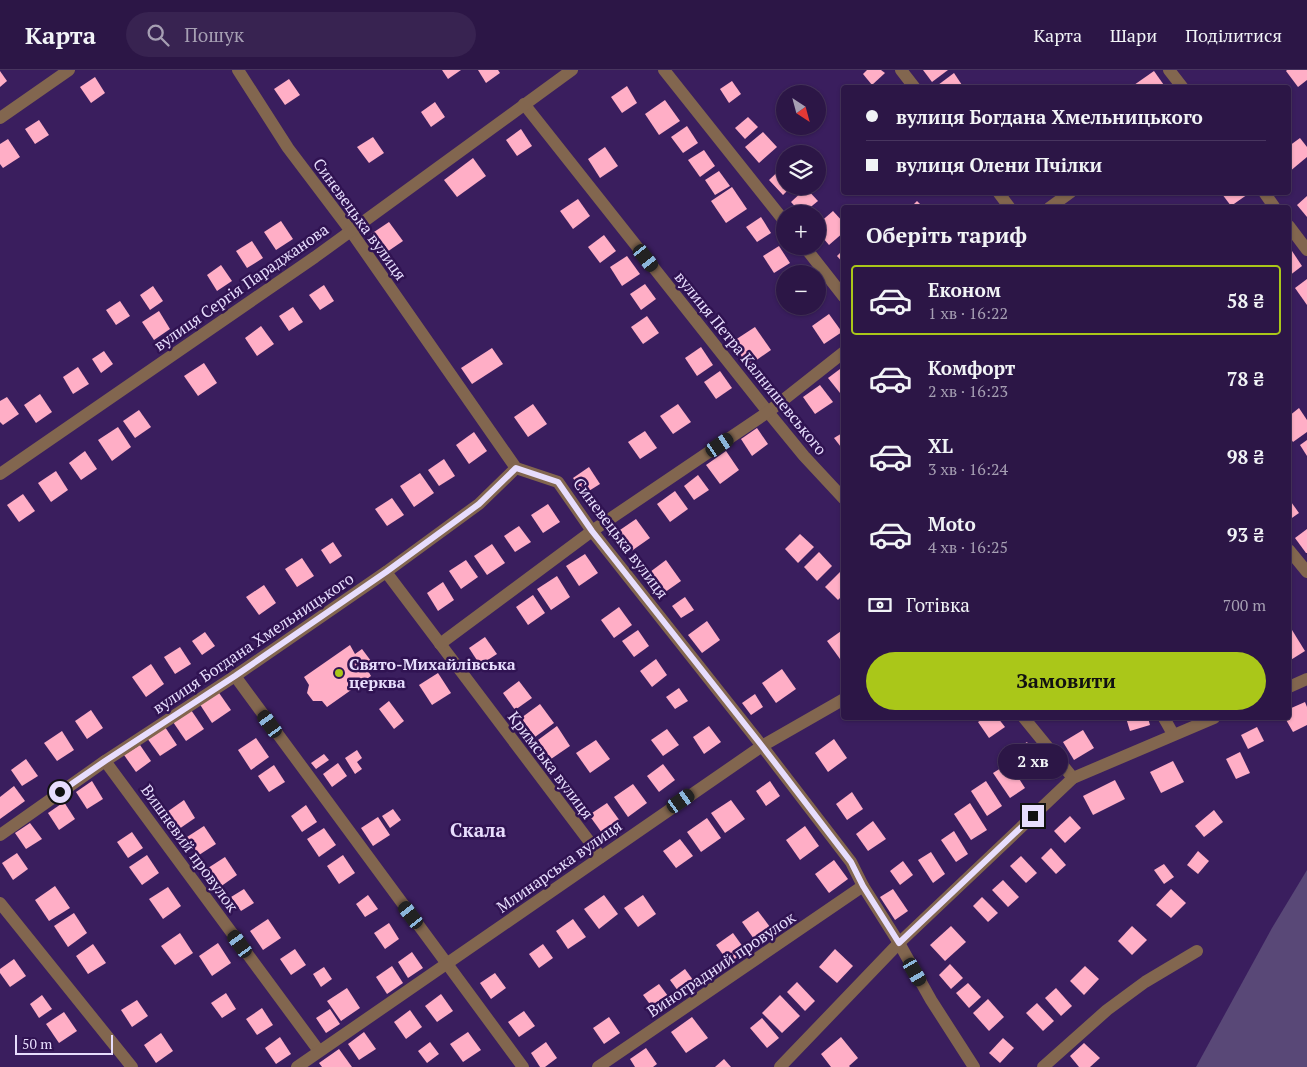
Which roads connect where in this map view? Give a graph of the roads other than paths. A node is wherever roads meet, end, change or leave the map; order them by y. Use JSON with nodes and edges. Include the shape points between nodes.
{"nodes":[{"id":1,"x":69,"y":70,"type":"edge"},
{"id":2,"x":238,"y":70,"type":"edge"},
{"id":3,"x":572,"y":70,"type":"edge"},
{"id":4,"x":664,"y":70,"type":"edge"},
{"id":5,"x":901,"y":70,"type":"edge"},
{"id":6,"x":1170,"y":70,"type":"edge"},
{"id":7,"x":913,"y":85,"type":"edge"},
{"id":8,"x":1181,"y":85,"type":"edge"},
{"id":9,"x":524,"y":104,"type":"junction"},
{"id":10,"x":0,"y":118,"type":"edge"},
{"id":11,"x":1067,"y":195,"type":"edge"},
{"id":12,"x":1053,"y":205,"type":"edge"},
{"id":13,"x":776,"y":211,"type":"edge"},
{"id":14,"x":1291,"y":229,"type":"edge"},
{"id":15,"x":350,"y":230,"type":"junction"},
{"id":16,"x":1307,"y":250,"type":"edge"},
{"id":17,"x":811,"y":255,"type":"edge"},
{"id":18,"x":841,"y":292,"type":"edge"},
{"id":19,"x":841,"y":354,"type":"edge"},
{"id":20,"x":768,"y":412,"type":"junction"},
{"id":21,"x":516,"y":468,"type":"junction"},
{"id":22,"x":0,"y":474,"type":"edge"},
{"id":23,"x":841,"y":495,"type":"edge"},
{"id":24,"x":592,"y":531,"type":"junction"},
{"id":25,"x":1291,"y":552,"type":"edge"},
{"id":26,"x":386,"y":572,"type":"junction"},
{"id":27,"x":1307,"y":572,"type":"edge"},
{"id":28,"x":440,"y":644,"type":"junction"},
{"id":29,"x":235,"y":676,"type":"junction"},
{"id":30,"x":1307,"y":679,"type":"edge"},
{"id":31,"x":1291,"y":686,"type":"edge"},
{"id":32,"x":841,"y":701,"type":"edge"},
{"id":33,"x":1026,"y":720,"type":"edge"},
{"id":34,"x":1165,"y":720,"type":"edge"},
{"id":35,"x":1209,"y":720,"type":"edge"},
{"id":36,"x":1173,"y":734,"type":"junction"},
{"id":37,"x":762,"y":746,"type":"junction"},
{"id":38,"x":105,"y":761,"type":"junction"},
{"id":39,"x":1073,"y":778,"type":"junction"},
{"id":40,"x":0,"y":835,"type":"edge"},
{"id":41,"x":601,"y":857,"type":"junction"},
{"id":42,"x":863,"y":886,"type":"junction"},
{"id":43,"x":0,"y":903,"type":"edge"},
{"id":44,"x":899,"y":943,"type":"junction"},
{"id":45,"x":1197,"y":951,"type":"dead end"},
{"id":46,"x":447,"y":963,"type":"junction"},
{"id":47,"x":319,"y":1051,"type":"junction"},
{"id":48,"x":132,"y":1067,"type":"edge"},
{"id":49,"x":296,"y":1067,"type":"edge"},
{"id":50,"x":523,"y":1067,"type":"edge"},
{"id":51,"x":598,"y":1067,"type":"edge"},
{"id":52,"x":780,"y":1067,"type":"edge"},
{"id":53,"x":974,"y":1067,"type":"edge"},
{"id":54,"x":1043,"y":1067,"type":"edge"}],
"edges":[{"from":1,"to":10,"type":"street"},
{"from":2,"to":15,"type":"street","name":"Синевецька вулиця","via":[[288,148]]},
{"from":3,"to":9,"type":"street","name":"вулиця Сергія Параджанова"},
{"from":4,"to":13,"type":"street"},
{"from":5,"to":7,"type":"street"},
{"from":6,"to":8,"type":"street"},
{"from":9,"to":15,"type":"street","name":"вулиця Сергія Параджанова"},
{"from":9,"to":20,"type":"street","name":"вулиця Петра Калнишевського"},
{"from":11,"to":12,"type":"street"},
{"from":14,"to":16,"type":"street"},
{"from":15,"to":21,"type":"street","name":"Синевецька вулиця"},
{"from":15,"to":22,"type":"street","name":"вулиця Сергія Параджанова"},
{"from":17,"to":18,"type":"street"},
{"from":19,"to":20,"type":"street"},
{"from":20,"to":23,"type":"street","name":"вулиця Петра Калнишевського"},
{"from":20,"to":24,"type":"street"},
{"from":21,"to":24,"type":"street","name":"Синевецька вулиця","via":[[558,482]]},
{"from":21,"to":26,"type":"street","name":"вулиця Богдана Хмельницького","via":[[479,504]]},
{"from":24,"to":28,"type":"street"},
{"from":24,"to":37,"type":"street","name":"Синевецька вулиця"},
{"from":25,"to":27,"type":"street"},
{"from":26,"to":28,"type":"street","name":"Кримська вулиця"},
{"from":26,"to":29,"type":"street","name":"вулиця Богдана Хмельницького"},
{"from":28,"to":41,"type":"street","name":"Кримська вулиця"},
{"from":29,"to":38,"type":"street","name":"вулиця Богдана Хмельницького"},
{"from":29,"to":46,"type":"street"},
{"from":30,"to":31,"type":"street"},
{"from":32,"to":37,"type":"street","name":"Млинарська вулиця"},
{"from":33,"to":39,"type":"street"},
{"from":34,"to":36,"type":"street"},
{"from":35,"to":36,"type":"street"},
{"from":36,"to":39,"type":"street"},
{"from":37,"to":41,"type":"street","name":"Млинарська вулиця"},
{"from":37,"to":42,"type":"street","name":"Синевецька вулиця","via":[[851,862]]},
{"from":38,"to":40,"type":"street","name":"вулиця Богдана Хмельницького"},
{"from":38,"to":47,"type":"street","name":"Вишневий провулок"},
{"from":39,"to":44,"type":"street"},
{"from":41,"to":46,"type":"street","name":"Млинарська вулиця"},
{"from":42,"to":44,"type":"street","name":"Синевецька вулиця"},
{"from":42,"to":51,"type":"street","name":"Виноградний провулок"},
{"from":43,"to":48,"type":"street"},
{"from":44,"to":52,"type":"street"},
{"from":44,"to":53,"type":"street","name":"Синевецька вулиця"},
{"from":45,"to":54,"type":"street","via":[[1145,982]]},
{"from":46,"to":47,"type":"street","name":"Млинарська вулиця"},
{"from":46,"to":50,"type":"street"},
{"from":47,"to":49,"type":"street","name":"Млинарська вулиця"}]}
